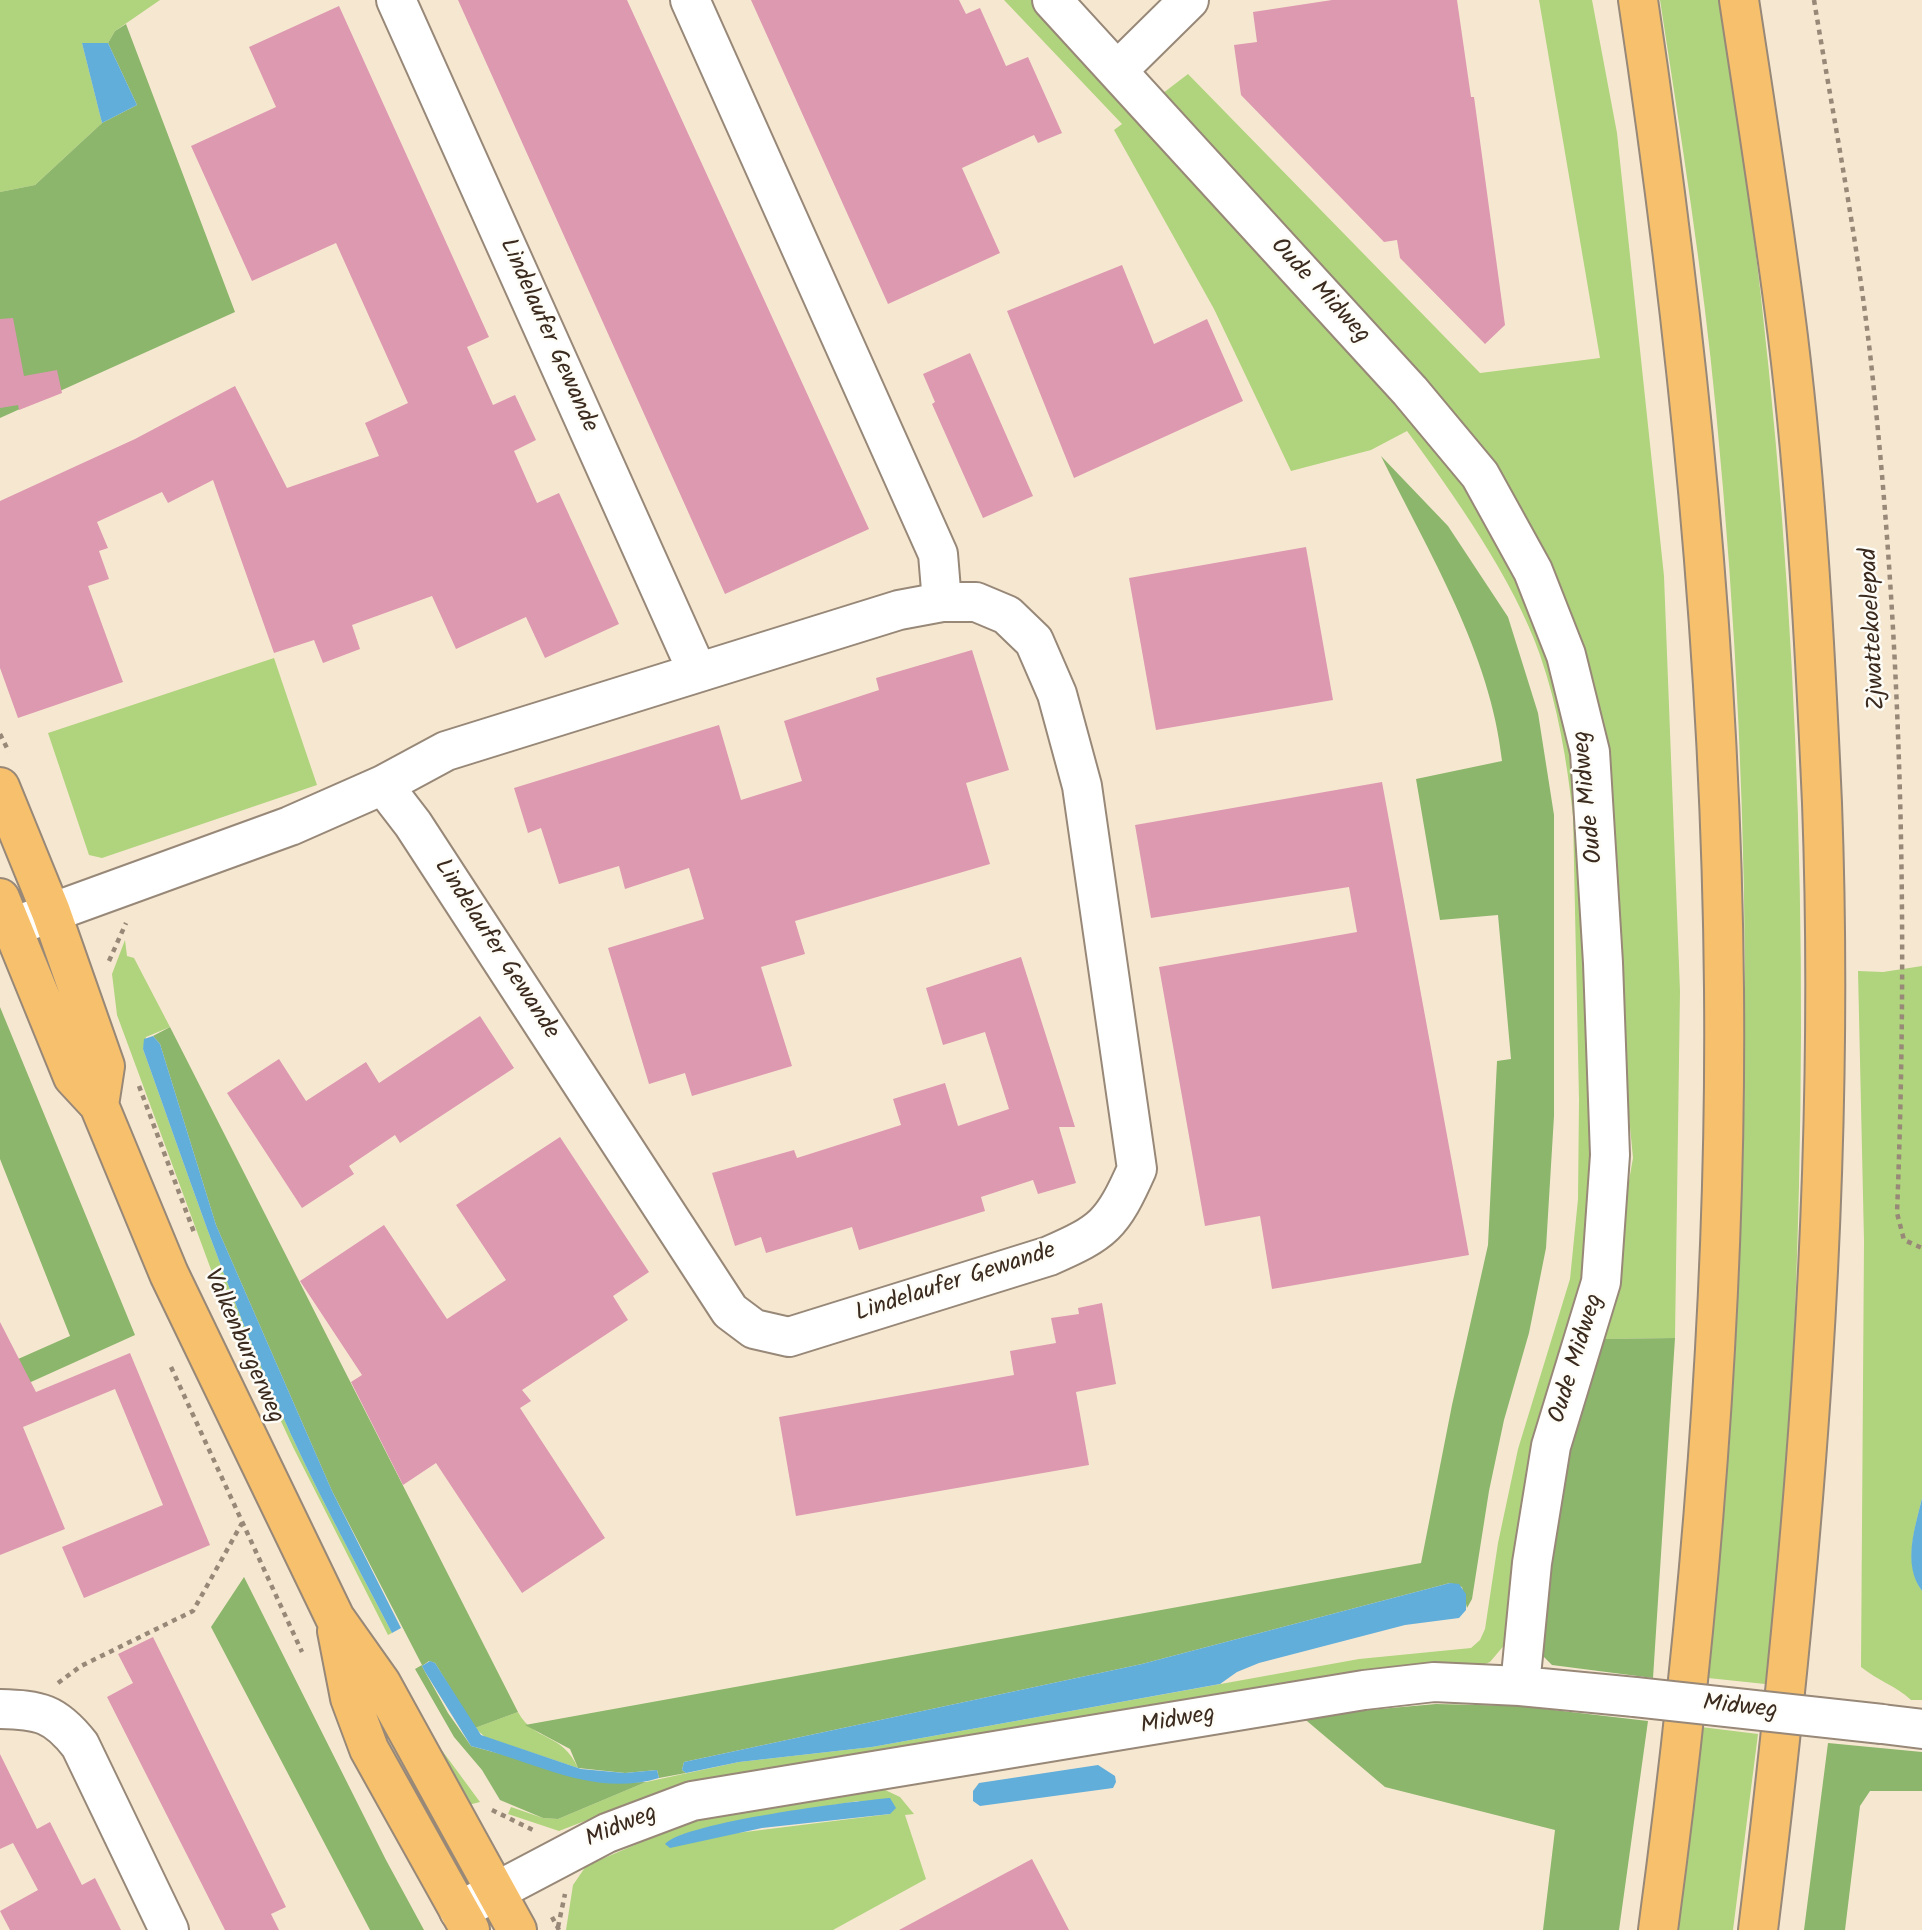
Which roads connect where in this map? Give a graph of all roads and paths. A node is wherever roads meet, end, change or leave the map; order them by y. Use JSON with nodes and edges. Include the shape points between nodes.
{"nodes":[{"id":1,"x":396,"y":0,"type":"edge"},
{"id":2,"x":690,"y":0,"type":"edge"},
{"id":3,"x":1052,"y":0,"type":"edge"},
{"id":4,"x":1189,"y":0,"type":"edge"},
{"id":5,"x":1638,"y":0,"type":"edge"},
{"id":6,"x":1739,"y":0,"type":"edge"},
{"id":7,"x":1814,"y":0,"type":"edge"},
{"id":8,"x":1118,"y":71,"type":"junction"},
{"id":9,"x":942,"y":602,"type":"junction"},
{"id":10,"x":697,"y":671,"type":"junction"},
{"id":11,"x":0,"y":734,"type":"edge"},
{"id":12,"x":6,"y":772,"type":"edge"},
{"id":13,"x":383,"y":785,"type":"junction"},
{"id":14,"x":87,"y":899,"type":"junction"},
{"id":15,"x":6,"y":912,"type":"edge"},
{"id":16,"x":51,"y":912,"type":"junction"},
{"id":17,"x":107,"y":970,"type":"dead end"},
{"id":18,"x":136,"y":1079,"type":"dead end"},
{"id":19,"x":99,"y":1105,"type":"junction"},
{"id":20,"x":197,"y":1242,"type":"dead end"},
{"id":21,"x":1922,"y":1248,"type":"edge"},
{"id":22,"x":242,"y":1522,"type":"dead end"},
{"id":23,"x":335,"y":1618,"type":"junction"},
{"id":24,"x":1520,"y":1686,"type":"junction"},
{"id":25,"x":0,"y":1709,"type":"edge"},
{"id":26,"x":45,"y":1713,"type":"junction"},
{"id":27,"x":1922,"y":1729,"type":"edge"},
{"id":28,"x":486,"y":1800,"type":"dead end"},
{"id":29,"x":499,"y":1820,"type":"dead end"},
{"id":30,"x":529,"y":1873,"type":"junction"},
{"id":31,"x":496,"y":1891,"type":"junction"},
{"id":32,"x":465,"y":1921,"type":"edge"},
{"id":33,"x":169,"y":1930,"type":"edge"},
{"id":34,"x":517,"y":1930,"type":"edge"},
{"id":35,"x":559,"y":1930,"type":"edge"},
{"id":36,"x":1658,"y":1930,"type":"edge"},
{"id":37,"x":1758,"y":1930,"type":"edge"}],
"edges":[{"from":1,"to":10,"type":"street","name":"Lindelaufer Gewande"},
{"from":2,"to":9,"type":"street","via":[[938,554]]},
{"from":3,"to":8,"type":"street","name":"Oude Midweg"},
{"from":4,"to":8,"type":"street"},
{"from":5,"to":36,"type":"main road","via":[[1667,197],[1702,519],[1722,861],[1724,992],[1713,1397],[1677,1791]]},
{"from":6,"to":37,"type":"main road","via":[[1788,339],[1800,462],[1822,805],[1824,916],[1822,1181],[1812,1368],[1786,1685]]},
{"from":7,"to":21,"type":"path","name":"Zjwattekoelepad","via":[[1866,318],[1883,484],[1901,922],[1897,1213],[1905,1240]]},
{"from":8,"to":24,"type":"street","name":"Oude Midweg","via":[[1410,391],[1480,475],[1533,571],[1566,655],[1587,740],[1603,963],[1609,1142],[1601,1282],[1551,1446],[1532,1563]]},
{"from":9,"to":10,"type":"street","name":"Lindelaufer Gewande","via":[[899,610]]},
{"from":9,"to":13,"type":"street","name":"Lindelaufer Gewande","via":[[976,602],[1007,615],[1034,641],[1057,694],[1082,786],[1137,1170],[1118,1211],[1090,1238],[1049,1256],[789,1336],[754,1329],[730,1311],[421,835]]},
{"from":10,"to":13,"type":"street","name":"Lindelaufer Gewande","via":[[446,751]]},
{"from":11,"to":12,"type":"path"},
{"from":12,"to":16,"type":"main road"},
{"from":13,"to":14,"type":"street","name":"Lindelaufer Gewande","via":[[290,826]]},
{"from":14,"to":16,"type":"street","name":"Lindelaufer Gewande"},
{"from":14,"to":17,"type":"path","via":[[109,961]]},
{"from":15,"to":16,"type":"street","name":"Lindelaufer Gewande"},
{"from":15,"to":19,"type":"main road","name":"Valkenburgerweg","via":[[73,1077]]},
{"from":16,"to":19,"type":"main road","via":[[105,1066]]},
{"from":18,"to":20,"type":"path","name":"Valkenburgerweg"},
{"from":19,"to":23,"type":"main road","name":"Valkenburgerweg","via":[[169,1274]]},
{"from":22,"to":26,"type":"path","via":[[193,1611],[81,1666],[59,1682]]},
{"from":23,"to":31,"type":"main road","name":"Valkenburgerweg","via":[[381,1683]]},
{"from":23,"to":32,"type":"main road","name":"Valkenburgerweg","via":[[359,1725]]},
{"from":24,"to":27,"type":"street","name":"Midweg","bridge":true},
{"from":24,"to":30,"type":"street","name":"Midweg","via":[[1434,1682],[1364,1690],[692,1801],[607,1833]]},
{"from":25,"to":26,"type":"street"},
{"from":26,"to":33,"type":"street","via":[[65,1725],[80,1745]]},
{"from":28,"to":29,"type":"path"},
{"from":30,"to":31,"type":"street","name":"Midweg"},
{"from":30,"to":35,"type":"path"},
{"from":31,"to":32,"type":"street","name":"Midweg"},
{"from":31,"to":34,"type":"main road","name":"Valkenburgerweg"}]}
